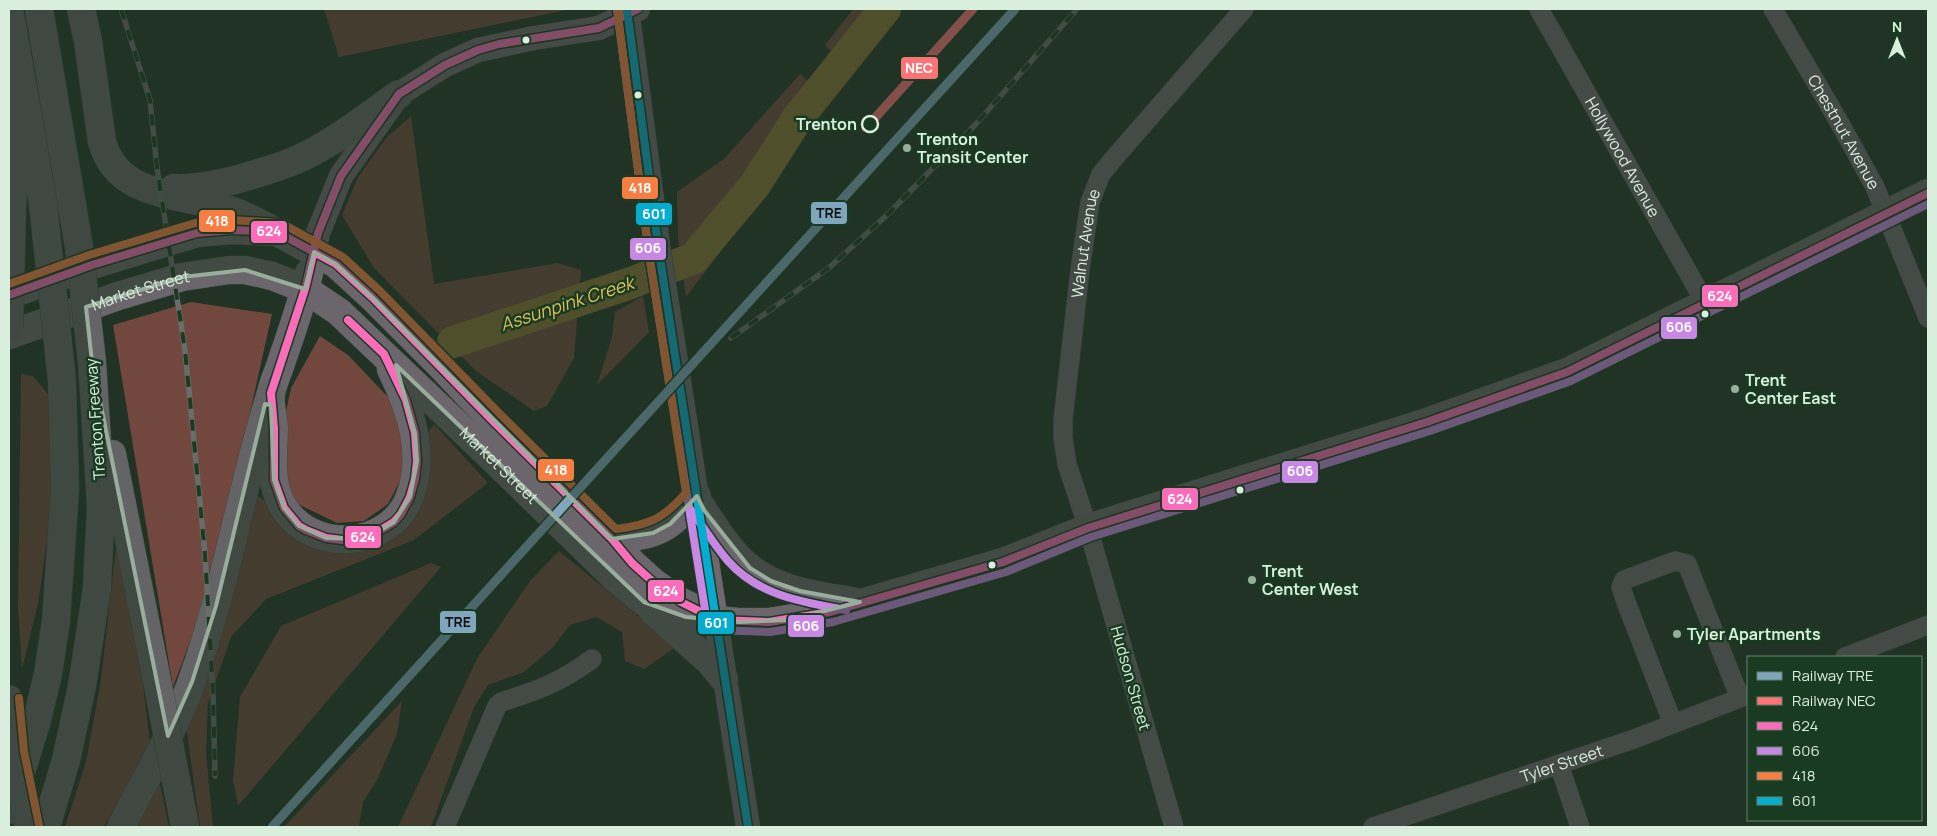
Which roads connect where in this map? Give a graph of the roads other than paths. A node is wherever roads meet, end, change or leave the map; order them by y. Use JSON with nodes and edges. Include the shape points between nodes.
{"nodes":[{"id":1,"x":9,"y":9,"type":"edge"},
{"id":2,"x":39,"y":9,"type":"edge"},
{"id":3,"x":81,"y":9,"type":"edge"},
{"id":4,"x":1244,"y":9,"type":"edge"},
{"id":5,"x":1539,"y":9,"type":"edge"},
{"id":6,"x":1773,"y":9,"type":"edge"},
{"id":7,"x":631,"y":11,"type":"edge"},
{"id":8,"x":17,"y":56,"type":"junction"},
{"id":9,"x":399,"y":94,"type":"junction"},
{"id":10,"x":141,"y":187,"type":"junction"},
{"id":11,"x":1928,"y":193,"type":"edge"},
{"id":12,"x":1886,"y":214,"type":"junction"},
{"id":13,"x":277,"y":232,"type":"junction"},
{"id":14,"x":314,"y":252,"type":"junction"},
{"id":15,"x":305,"y":289,"type":"junction"},
{"id":16,"x":9,"y":295,"type":"edge"},
{"id":17,"x":1706,"y":304,"type":"junction"},
{"id":18,"x":1928,"y":318,"type":"edge"},
{"id":19,"x":9,"y":327,"type":"edge"},
{"id":20,"x":9,"y":335,"type":"edge"},
{"id":21,"x":384,"y":354,"type":"junction"},
{"id":22,"x":92,"y":362,"type":"junction"},
{"id":23,"x":271,"y":394,"type":"junction"},
{"id":24,"x":697,"y":499,"type":"junction"},
{"id":25,"x":1088,"y":528,"type":"junction"},
{"id":26,"x":602,"y":530,"type":"junction"},
{"id":27,"x":644,"y":602,"type":"junction"},
{"id":28,"x":860,"y":602,"type":"junction"},
{"id":29,"x":717,"y":620,"type":"junction"},
{"id":30,"x":1928,"y":625,"type":"edge"},
{"id":31,"x":1848,"y":656,"type":"edge"},
{"id":32,"x":592,"y":659,"type":"dead end"},
{"id":33,"x":724,"y":678,"type":"junction"},
{"id":34,"x":1744,"y":696,"type":"edge"},
{"id":35,"x":9,"y":699,"type":"edge"},
{"id":36,"x":1673,"y":724,"type":"junction"},
{"id":37,"x":1559,"y":765,"type":"junction"},
{"id":38,"x":9,"y":810,"type":"edge"},
{"id":39,"x":29,"y":827,"type":"edge"},
{"id":40,"x":46,"y":827,"type":"edge"},
{"id":41,"x":121,"y":827,"type":"edge"},
{"id":42,"x":185,"y":827,"type":"edge"},
{"id":43,"x":445,"y":827,"type":"edge"},
{"id":44,"x":748,"y":827,"type":"edge"},
{"id":45,"x":1174,"y":827,"type":"edge"},
{"id":46,"x":1373,"y":827,"type":"edge"},
{"id":47,"x":1580,"y":827,"type":"edge"}],
"edges":[{"from":1,"to":8,"type":"highway","name":"Trenton Freeway"},
{"from":2,"to":22,"type":"highway","name":"Trenton Freeway","bridge":true,"via":[[79,246]]},
{"from":3,"to":10,"type":"highway","via":[[106,156],[121,175]]},
{"from":4,"to":25,"type":"street","name":"Walnut Avenue","via":[[1115,157],[1093,190],[1080,270],[1063,420],[1067,464]]},
{"from":5,"to":17,"type":"street","name":"Hollywood Avenue"},
{"from":6,"to":12,"type":"street","name":"Chestnut Avenue","via":[[1838,120]]},
{"from":7,"to":9,"type":"street","via":[[599,28],[478,50],[445,65]]},
{"from":7,"to":24,"type":"street","via":[[659,252]]},
{"from":8,"to":19,"type":"highway","bridge":true},
{"from":8,"to":38,"type":"highway","name":"Trenton Freeway","bridge":true,"via":[[43,204],[62,381],[66,489],[56,621],[48,674]]},
{"from":9,"to":10,"type":"highway","via":[[334,139],[297,160],[260,174],[186,189]]},
{"from":9,"to":14,"type":"street","via":[[341,176],[318,233]]},
{"from":10,"to":13,"type":"highway","via":[[219,206]]},
{"from":11,"to":12,"type":"main road"},
{"from":12,"to":17,"type":"main road"},
{"from":12,"to":18,"type":"street","name":"Chestnut Avenue"},
{"from":13,"to":14,"type":"main road","name":"Market Street"},
{"from":13,"to":16,"type":"main road","name":"Market Street","via":[[231,230],[197,233]]},
{"from":14,"to":15,"type":"main road"},
{"from":14,"to":26,"type":"main road","name":"Market Street","via":[[336,264],[373,298]]},
{"from":15,"to":20,"type":"main road","name":"Market Street","via":[[245,270],[212,271],[146,287]]},
{"from":15,"to":21,"type":"main road","name":"Market Street","via":[[339,312]]},
{"from":15,"to":23,"type":"main road"},
{"from":17,"to":25,"type":"main road","via":[[1567,372],[1427,422]]},
{"from":21,"to":23,"type":"main road","via":[[406,400],[415,433],[417,461],[410,497],[401,514],[376,533],[358,539],[326,538],[299,526],[284,508],[274,480]]},
{"from":21,"to":27,"type":"main road","name":"Market Street","via":[[616,579]]},
{"from":22,"to":40,"type":"highway","name":"Trenton Freeway","via":[[101,505],[97,588],[82,686],[66,760]]},
{"from":22,"to":42,"type":"highway","bridge":true},
{"from":23,"to":41,"type":"highway","via":[[253,451],[216,606],[192,682]]},
{"from":24,"to":26,"type":"main road","via":[[670,524],[653,533]]},
{"from":24,"to":28,"type":"main road","via":[[741,559],[771,582],[800,592]]},
{"from":24,"to":29,"type":"street"},
{"from":25,"to":28,"type":"main road","via":[[1003,562]]},
{"from":25,"to":45,"type":"street","name":"Hudson Street"},
{"from":26,"to":29,"type":"main road","name":"Market Street","via":[[653,582],[681,602]]},
{"from":27,"to":29,"type":"main road","name":"Market Street","via":[[686,617]]},
{"from":27,"to":33,"type":"main road"},
{"from":28,"to":29,"type":"main road","via":[[789,620]]},
{"from":29,"to":33,"type":"street"},
{"from":30,"to":31,"type":"street"},
{"from":32,"to":43,"type":"street","via":[[552,685],[497,706]]},
{"from":33,"to":44,"type":"street"},
{"from":34,"to":36,"type":"street","name":"Tyler Street"},
{"from":34,"to":36,"type":"street","via":[[1687,564],[1675,561],[1624,580],[1621,587],[1626,602]]},
{"from":35,"to":39,"type":"highway","bridge":true,"via":[[14,752]]},
{"from":36,"to":37,"type":"street","name":"Tyler Street"},
{"from":37,"to":46,"type":"street","name":"Tyler Street"},
{"from":37,"to":47,"type":"street"}]}
